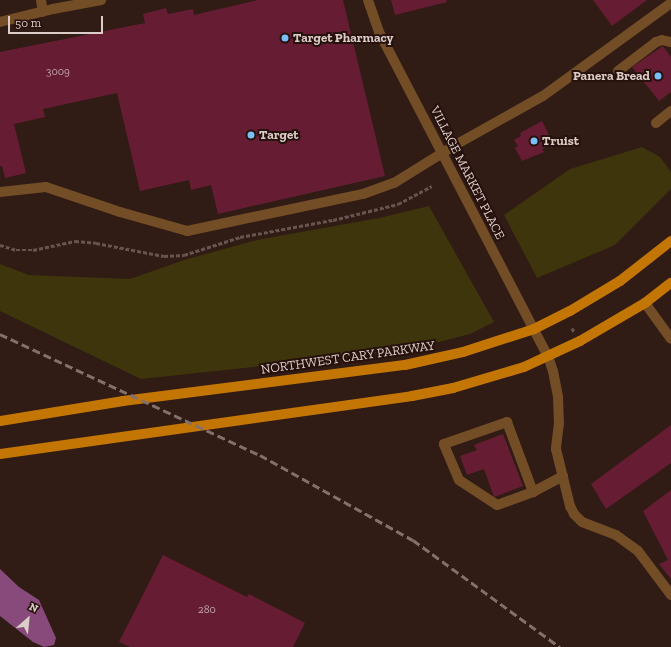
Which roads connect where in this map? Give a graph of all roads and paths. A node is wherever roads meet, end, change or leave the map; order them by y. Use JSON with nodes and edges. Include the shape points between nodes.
{"nodes":[{"id":1,"x":41,"y":0,"type":"edge"},
{"id":2,"x":101,"y":0,"type":"edge"},
{"id":3,"x":368,"y":0,"type":"edge"},
{"id":4,"x":669,"y":0,"type":"edge"},
{"id":5,"x":671,"y":3,"type":"edge"},
{"id":6,"x":43,"y":12,"type":"junction"},
{"id":7,"x":0,"y":22,"type":"edge"},
{"id":8,"x":671,"y":42,"type":"edge"},
{"id":9,"x":618,"y":71,"type":"dead end"},
{"id":10,"x":671,"y":111,"type":"edge"},
{"id":11,"x":656,"y":123,"type":"dead end"},
{"id":12,"x":442,"y":154,"type":"junction"},
{"id":13,"x":0,"y":192,"type":"edge"},
{"id":14,"x":671,"y":241,"type":"edge"},
{"id":15,"x":671,"y":283,"type":"edge"},
{"id":16,"x":645,"y":303,"type":"junction"},
{"id":17,"x":534,"y":329,"type":"junction"},
{"id":18,"x":671,"y":339,"type":"edge"},
{"id":19,"x":548,"y":356,"type":"junction"},
{"id":20,"x":0,"y":421,"type":"edge"},
{"id":21,"x":0,"y":454,"type":"edge"},
{"id":22,"x":563,"y":476,"type":"junction"},
{"id":23,"x":533,"y":492,"type":"junction"},
{"id":24,"x":671,"y":595,"type":"edge"}],
"edges":[{"from":1,"to":6,"type":"street"},
{"from":2,"to":6,"type":"street"},
{"from":3,"to":12,"type":"street","name":"VILLAGE MARKET PLACE","via":[[379,32]]},
{"from":4,"to":5,"type":"street"},
{"from":5,"to":12,"type":"street","via":[[543,96]]},
{"from":6,"to":7,"type":"street"},
{"from":8,"to":9,"type":"street","via":[[656,42]]},
{"from":10,"to":11,"type":"street"},
{"from":12,"to":13,"type":"street","via":[[394,183],[363,194],[187,231],[46,187]]},
{"from":12,"to":17,"type":"street","name":"VILLAGE MARKET PLACE"},
{"from":14,"to":17,"type":"main road","name":"NORTHWEST CARY PARKWAY","via":[[620,281]]},
{"from":15,"to":16,"type":"main road"},
{"from":16,"to":18,"type":"street"},
{"from":16,"to":19,"type":"main road"},
{"from":17,"to":19,"type":"street","name":"VILLAGE MARKET PLACE"},
{"from":17,"to":20,"type":"main road","name":"NORTHWEST CARY PARKWAY","via":[[437,359],[372,370],[124,401]]},
{"from":19,"to":21,"type":"main road","via":[[524,367],[453,388],[412,396]]},
{"from":19,"to":22,"type":"street","name":"VILLAGE MARKET PLACE","via":[[558,397],[556,449]]},
{"from":22,"to":23,"type":"street"},
{"from":22,"to":24,"type":"street","name":"VILLAGE MARKET PLACE","via":[[566,495],[574,514],[587,524],[616,535],[638,551]]},
{"from":23,"to":23,"type":"street","via":[[507,422],[444,444],[459,480],[497,505]]}]}
